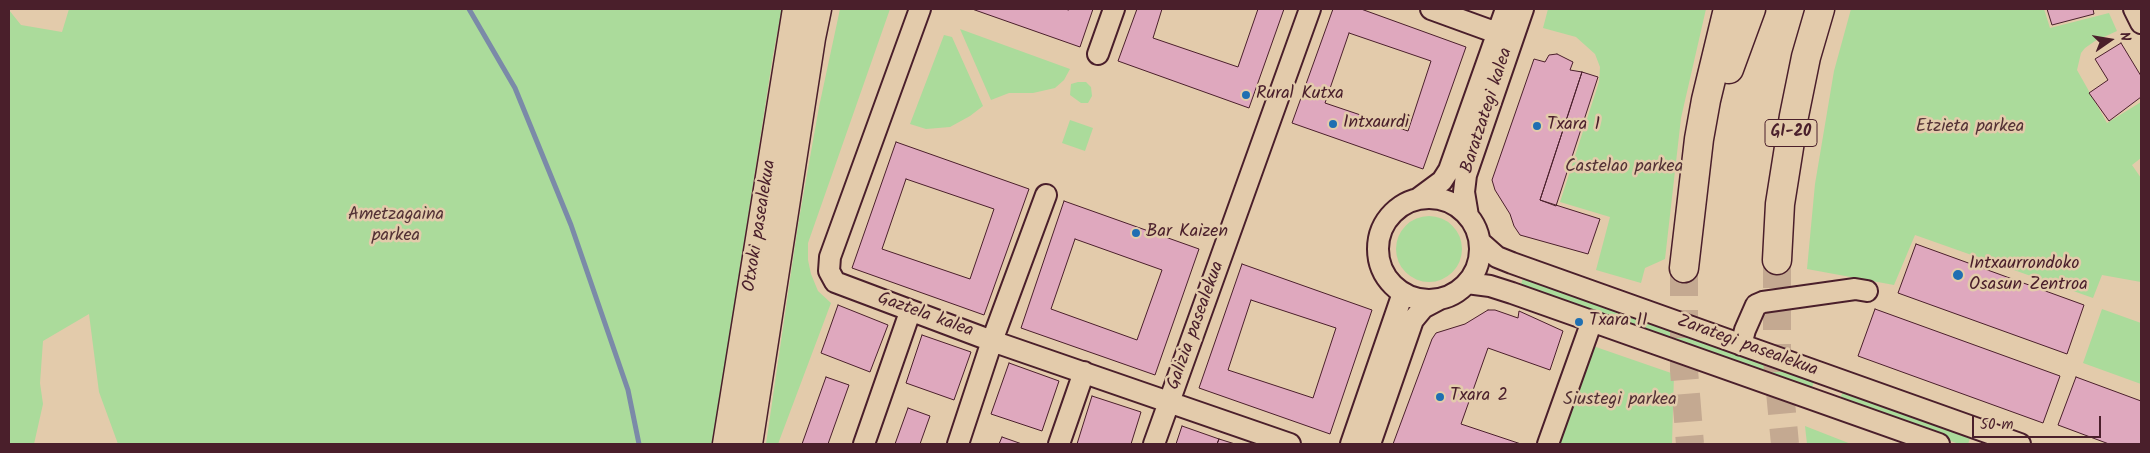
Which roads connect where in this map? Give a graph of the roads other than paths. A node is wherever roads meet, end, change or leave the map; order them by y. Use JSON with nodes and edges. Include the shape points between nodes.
{"nodes":[{"id":1,"x":797,"y":9,"type":"edge"},
{"id":2,"x":817,"y":9,"type":"edge"},
{"id":3,"x":920,"y":9,"type":"edge"},
{"id":4,"x":1114,"y":9,"type":"edge"},
{"id":5,"x":1310,"y":9,"type":"edge"},
{"id":6,"x":1431,"y":9,"type":"edge"},
{"id":7,"x":1506,"y":9,"type":"edge"},
{"id":8,"x":1523,"y":9,"type":"edge"},
{"id":9,"x":1728,"y":9,"type":"edge"},
{"id":10,"x":1751,"y":9,"type":"edge"},
{"id":11,"x":1820,"y":9,"type":"edge"},
{"id":12,"x":2134,"y":9,"type":"edge"},
{"id":13,"x":2141,"y":23,"type":"edge"},
{"id":14,"x":1497,"y":33,"type":"junction"},
{"id":15,"x":1098,"y":54,"type":"dead end"},
{"id":16,"x":1699,"y":139,"type":"junction"},
{"id":17,"x":1046,"y":195,"type":"dead end"},
{"id":18,"x":1419,"y":198,"type":"junction"},
{"id":19,"x":1468,"y":216,"type":"junction"},
{"id":20,"x":1480,"y":242,"type":"junction"},
{"id":21,"x":1777,"y":260,"type":"tunnel mouth"},
{"id":22,"x":1684,"y":268,"type":"tunnel mouth"},
{"id":23,"x":1467,"y":283,"type":"junction"},
{"id":24,"x":1867,"y":291,"type":"dead end"},
{"id":25,"x":1403,"y":293,"type":"junction"},
{"id":26,"x":1442,"y":298,"type":"junction"},
{"id":27,"x":910,"y":312,"type":"junction"},
{"id":28,"x":1592,"y":321,"type":"junction"},
{"id":29,"x":992,"y":341,"type":"junction"},
{"id":30,"x":1741,"y":344,"type":"junction"},
{"id":31,"x":1084,"y":372,"type":"junction"},
{"id":32,"x":1169,"y":403,"type":"junction"},
{"id":33,"x":727,"y":444,"type":"edge"},
{"id":34,"x":748,"y":444,"type":"edge"},
{"id":35,"x":864,"y":444,"type":"edge"},
{"id":36,"x":958,"y":444,"type":"edge"},
{"id":37,"x":1059,"y":444,"type":"edge"},
{"id":38,"x":1154,"y":444,"type":"edge"},
{"id":39,"x":1290,"y":444,"type":"edge"},
{"id":40,"x":1351,"y":444,"type":"edge"},
{"id":41,"x":1370,"y":444,"type":"edge"},
{"id":42,"x":1548,"y":444,"type":"edge"},
{"id":43,"x":1939,"y":444,"type":"edge"},
{"id":44,"x":2020,"y":444,"type":"edge"}],
"edges":[{"from":1,"to":33,"type":"main road","name":"Otxoki pasealekua"},
{"from":2,"to":34,"type":"main road","name":"Otxoki pasealekua"},
{"from":3,"to":27,"type":"street","name":"Gaztela kalea","via":[[830,257],[829,271],[835,282]]},
{"from":4,"to":15,"type":"street"},
{"from":5,"to":32,"type":"street","name":"Galizia pasealekua"},
{"from":6,"to":14,"type":"street"},
{"from":7,"to":14,"type":"street","name":"Baratzategi kalea"},
{"from":8,"to":19,"type":"street","name":"Baratzategi kalea","via":[[1466,175],[1464,192]]},
{"from":9,"to":16,"type":"main road"},
{"from":10,"to":16,"type":"main road","via":[[1720,97]]},
{"from":11,"to":21,"type":"main road","number":"GI-20","via":[[1794,116],[1780,204]]},
{"from":12,"to":13,"type":"street"},
{"from":14,"to":18,"type":"street","name":"Baratzategi kalea","via":[[1449,170],[1442,181]]},
{"from":16,"to":22,"type":"main road"},
{"from":17,"to":29,"type":"street"},
{"from":18,"to":19,"type":"street","via":[[1443,200]]},
{"from":18,"to":25,"type":"street","via":[[1394,212],[1382,228],[1378,242],[1383,271]]},
{"from":19,"to":20,"type":"street"},
{"from":20,"to":23,"type":"street","via":[[1477,266]]},
{"from":20,"to":30,"type":"street","name":"Zarategi pasealekua","via":[[1498,257]]},
{"from":23,"to":26,"type":"street"},
{"from":23,"to":28,"type":"street","name":"Zarategi pasealekua","via":[[1512,293]]},
{"from":24,"to":30,"type":"street","via":[[1855,289],[1763,302],[1756,305]]},
{"from":25,"to":26,"type":"street","via":[[1426,300]]},
{"from":25,"to":40,"type":"street"},
{"from":26,"to":41,"type":"street","via":[[1423,308],[1413,320]]},
{"from":27,"to":29,"type":"street","name":"Gaztela kalea"},
{"from":27,"to":35,"type":"street"},
{"from":28,"to":42,"type":"street"},
{"from":28,"to":43,"type":"street","name":"Zarategi pasealekua"},
{"from":29,"to":31,"type":"street","name":"Gaztela kalea"},
{"from":29,"to":36,"type":"street"},
{"from":30,"to":44,"type":"street","name":"Zarategi pasealekua"},
{"from":31,"to":32,"type":"street","name":"Gaztela kalea"},
{"from":31,"to":37,"type":"street"},
{"from":32,"to":38,"type":"street","name":"Galizia pasealekua"},
{"from":32,"to":39,"type":"street","name":"Gaztela kalea"}]}
